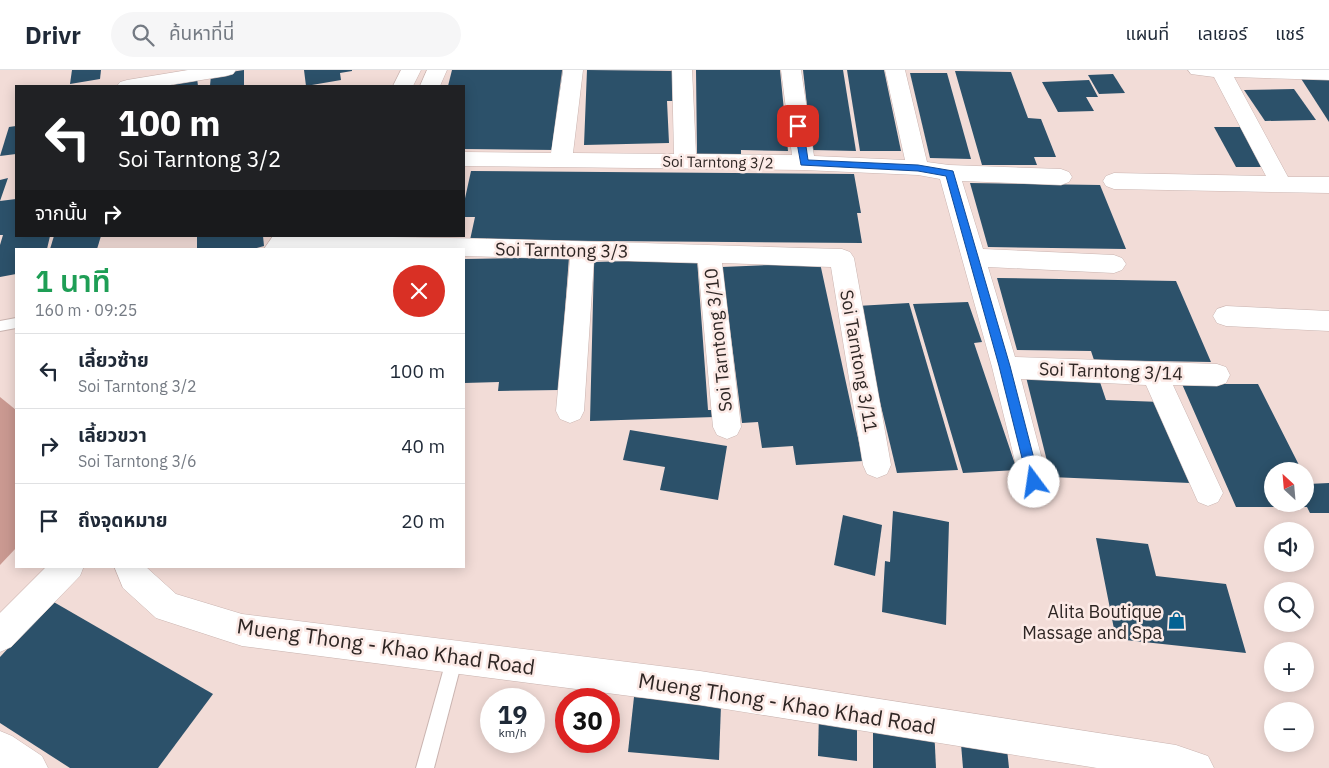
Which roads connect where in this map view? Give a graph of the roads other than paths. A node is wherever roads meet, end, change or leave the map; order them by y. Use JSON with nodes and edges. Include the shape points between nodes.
{"nodes":[{"id":1,"x":226,"y":70,"type":"edge"},
{"id":2,"x":411,"y":70,"type":"edge"},
{"id":3,"x":437,"y":70,"type":"edge"},
{"id":4,"x":573,"y":70,"type":"edge"},
{"id":5,"x":682,"y":70,"type":"edge"},
{"id":6,"x":791,"y":70,"type":"edge"},
{"id":7,"x":895,"y":70,"type":"edge"},
{"id":8,"x":1198,"y":70,"type":"edge"},
{"id":9,"x":1221,"y":70,"type":"edge"},
{"id":10,"x":1329,"y":74,"type":"edge"},
{"id":11,"x":133,"y":85,"type":"edge"},
{"id":12,"x":404,"y":85,"type":"edge"},
{"id":13,"x":430,"y":85,"type":"edge"},
{"id":14,"x":465,"y":159,"type":"edge"},
{"id":15,"x":561,"y":160,"type":"junction"},
{"id":16,"x":685,"y":161,"type":"junction"},
{"id":17,"x":804,"y":163,"type":"junction"},
{"id":18,"x":918,"y":168,"type":"junction"},
{"id":19,"x":950,"y":173,"type":"junction"},
{"id":20,"x":1062,"y":177,"type":"dead end"},
{"id":21,"x":1114,"y":182,"type":"dead end"},
{"id":22,"x":1281,"y":184,"type":"junction"},
{"id":23,"x":1329,"y":185,"type":"edge"},
{"id":24,"x":295,"y":242,"type":"edge"},
{"id":25,"x":460,"y":248,"type":"edge"},
{"id":26,"x":465,"y":248,"type":"edge"},
{"id":27,"x":583,"y":250,"type":"junction"},
{"id":28,"x":710,"y":253,"type":"junction"},
{"id":29,"x":974,"y":257,"type":"junction"},
{"id":30,"x":842,"y":258,"type":"joint"},
{"id":31,"x":1114,"y":264,"type":"dead end"},
{"id":32,"x":1226,"y":316,"type":"dead end"},
{"id":33,"x":1329,"y":321,"type":"edge"},
{"id":34,"x":15,"y":323,"type":"edge"},
{"id":35,"x":0,"y":326,"type":"edge"},
{"id":36,"x":1005,"y":366,"type":"junction"},
{"id":37,"x":1155,"y":374,"type":"junction"},
{"id":38,"x":1217,"y":375,"type":"dead end"},
{"id":39,"x":570,"y":411,"type":"dead end"},
{"id":40,"x":726,"y":427,"type":"dead end"},
{"id":41,"x":877,"y":465,"type":"dead end"},
{"id":42,"x":1034,"y":482,"type":"dead end"},
{"id":43,"x":1208,"y":493,"type":"dead end"},
{"id":44,"x":67,"y":568,"type":"edge"},
{"id":45,"x":130,"y":568,"type":"edge"},
{"id":46,"x":0,"y":636,"type":"edge"},
{"id":47,"x":455,"y":657,"type":"junction"},
{"id":48,"x":0,"y":748,"type":"edge"},
{"id":49,"x":30,"y":768,"type":"edge"},
{"id":50,"x":425,"y":768,"type":"edge"},
{"id":51,"x":1196,"y":768,"type":"edge"}],
"edges":[{"from":1,"to":11,"type":"street"},
{"from":2,"to":12,"type":"street"},
{"from":3,"to":13,"type":"street"},
{"from":4,"to":15,"type":"street"},
{"from":5,"to":16,"type":"street"},
{"from":6,"to":17,"type":"street"},
{"from":7,"to":18,"type":"street"},
{"from":8,"to":9,"type":"street"},
{"from":9,"to":10,"type":"street"},
{"from":9,"to":22,"type":"street"},
{"from":14,"to":15,"type":"street","name":"Soi Tarntong 3/2"},
{"from":15,"to":16,"type":"street","name":"Soi Tarntong 3/2"},
{"from":16,"to":17,"type":"street","name":"Soi Tarntong 3/2"},
{"from":17,"to":18,"type":"street","name":"Soi Tarntong 3/2"},
{"from":18,"to":19,"type":"street","name":"Soi Tarntong 3/2"},
{"from":19,"to":20,"type":"street","name":"Soi Tarntong 3/2"},
{"from":19,"to":29,"type":"street"},
{"from":21,"to":22,"type":"street"},
{"from":22,"to":23,"type":"street"},
{"from":24,"to":25,"type":"street","name":"Soi Tarntong 3/3"},
{"from":26,"to":27,"type":"street","name":"Soi Tarntong 3/3"},
{"from":27,"to":28,"type":"street","name":"Soi Tarntong 3/3"},
{"from":27,"to":39,"type":"street"},
{"from":28,"to":30,"type":"street","name":"Soi Tarntong 3/3"},
{"from":28,"to":40,"type":"street","name":"Soi Tarntong 3/10"},
{"from":29,"to":31,"type":"street"},
{"from":29,"to":36,"type":"street"},
{"from":30,"to":41,"type":"street","name":"Soi Tarntong 3/11"},
{"from":32,"to":33,"type":"street"},
{"from":34,"to":35,"type":"lane"},
{"from":36,"to":37,"type":"street","name":"Soi Tarntong 3/14"},
{"from":36,"to":42,"type":"street"},
{"from":37,"to":38,"type":"street","name":"Soi Tarntong 3/14"},
{"from":37,"to":43,"type":"street"},
{"from":44,"to":46,"type":"street"},
{"from":45,"to":47,"type":"street","name":"Mueng Thong - Khao Khad Road","via":[[134,577],[168,607],[242,630]]},
{"from":47,"to":50,"type":"lane"},
{"from":47,"to":51,"type":"street","name":"Mueng Thong - Khao Khad Road","via":[[700,688]]},
{"from":48,"to":49,"type":"street"}]}
